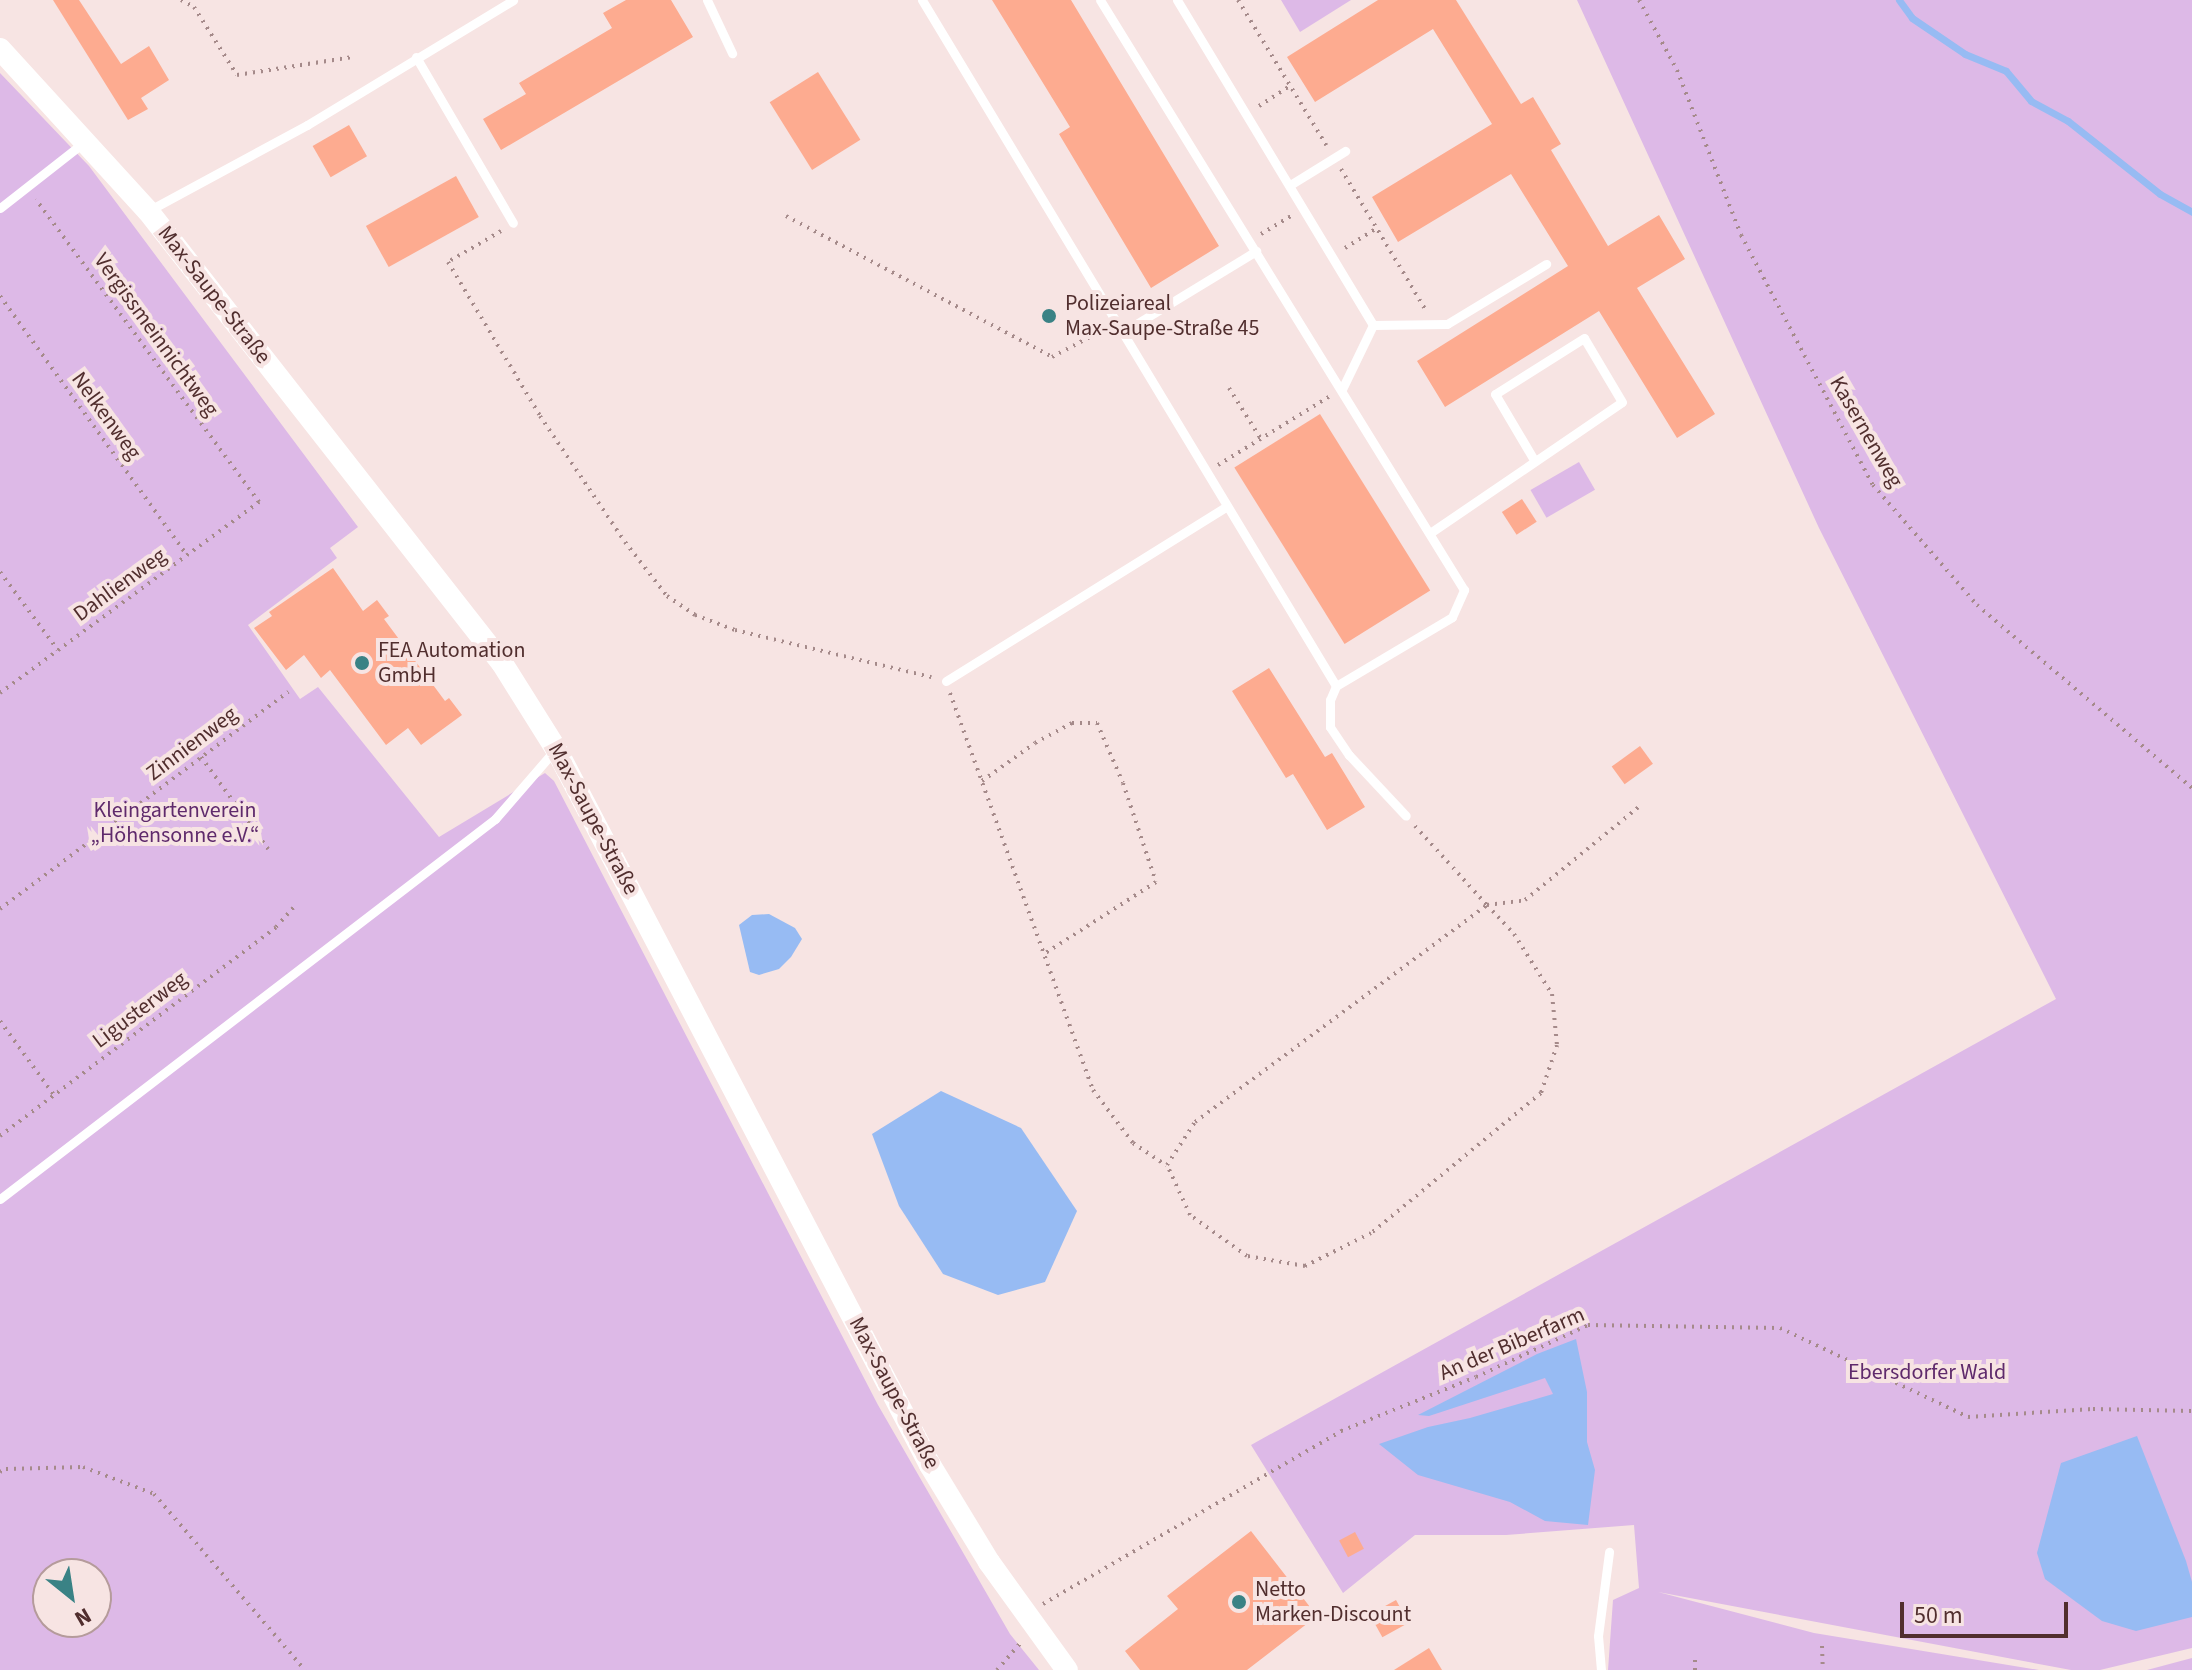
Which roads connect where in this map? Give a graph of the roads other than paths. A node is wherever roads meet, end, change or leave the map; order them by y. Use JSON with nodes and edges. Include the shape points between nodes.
{"nodes":[{"id":1,"x":513,"y":0,"type":"edge"},
{"id":2,"x":707,"y":0,"type":"edge"},
{"id":3,"x":922,"y":0,"type":"edge"},
{"id":4,"x":1100,"y":0,"type":"edge"},
{"id":5,"x":1177,"y":0,"type":"edge"},
{"id":6,"x":0,"y":49,"type":"edge"},
{"id":7,"x":732,"y":53,"type":"dead end"},
{"id":8,"x":416,"y":57,"type":"junction"},
{"id":9,"x":86,"y":141,"type":"junction"},
{"id":10,"x":1345,"y":151,"type":"dead end"},
{"id":11,"x":1290,"y":185,"type":"junction"},
{"id":12,"x":0,"y":208,"type":"edge"},
{"id":13,"x":148,"y":211,"type":"junction"},
{"id":14,"x":513,"y":223,"type":"road end"},
{"id":15,"x":1256,"y":251,"type":"junction"},
{"id":16,"x":1546,"y":264,"type":"dead end"},
{"id":17,"x":1373,"y":325,"type":"junction"},
{"id":18,"x":1123,"y":332,"type":"junction"},
{"id":19,"x":1342,"y":389,"type":"junction"},
{"id":20,"x":1534,"y":460,"type":"junction"},
{"id":21,"x":1227,"y":506,"type":"junction"},
{"id":22,"x":1430,"y":533,"type":"junction"},
{"id":23,"x":946,"y":681,"type":"road end"},
{"id":24,"x":1336,"y":686,"type":"junction"},
{"id":25,"x":556,"y":749,"type":"junction"},
{"id":26,"x":1406,"y":816,"type":"road end"},
{"id":27,"x":0,"y":1199,"type":"edge"},
{"id":28,"x":1609,"y":1552,"type":"dead end"},
{"id":29,"x":1067,"y":1670,"type":"edge"},
{"id":30,"x":1601,"y":1670,"type":"edge"}],
"edges":[{"from":1,"to":8,"type":"lane"},
{"from":2,"to":7,"type":"lane"},
{"from":3,"to":18,"type":"lane"},
{"from":4,"to":15,"type":"lane"},
{"from":5,"to":11,"type":"lane"},
{"from":6,"to":9,"type":"street","name":"Max-Saupe-Straße"},
{"from":8,"to":13,"type":"lane","via":[[307,125]]},
{"from":8,"to":14,"type":"lane"},
{"from":9,"to":12,"type":"lane"},
{"from":9,"to":13,"type":"street","name":"Max-Saupe-Straße"},
{"from":10,"to":11,"type":"lane"},
{"from":11,"to":17,"type":"lane"},
{"from":13,"to":25,"type":"street","name":"Max-Saupe-Straße","via":[[502,663]]},
{"from":15,"to":18,"type":"lane"},
{"from":15,"to":19,"type":"lane"},
{"from":16,"to":17,"type":"lane","via":[[1447,324]]},
{"from":17,"to":19,"type":"lane"},
{"from":18,"to":21,"type":"lane"},
{"from":19,"to":22,"type":"lane"},
{"from":20,"to":20,"type":"lane","via":[[1495,394],[1584,338],[1622,402]]},
{"from":20,"to":22,"type":"lane"},
{"from":21,"to":23,"type":"lane"},
{"from":21,"to":24,"type":"lane"},
{"from":22,"to":24,"type":"lane","via":[[1464,590],[1452,617]]},
{"from":24,"to":26,"type":"lane","via":[[1330,727]]},
{"from":25,"to":27,"type":"lane","via":[[495,819]]},
{"from":25,"to":29,"type":"street","name":"Max-Saupe-Straße","via":[[930,1465]]},
{"from":28,"to":30,"type":"lane","via":[[1598,1636]]}]}
